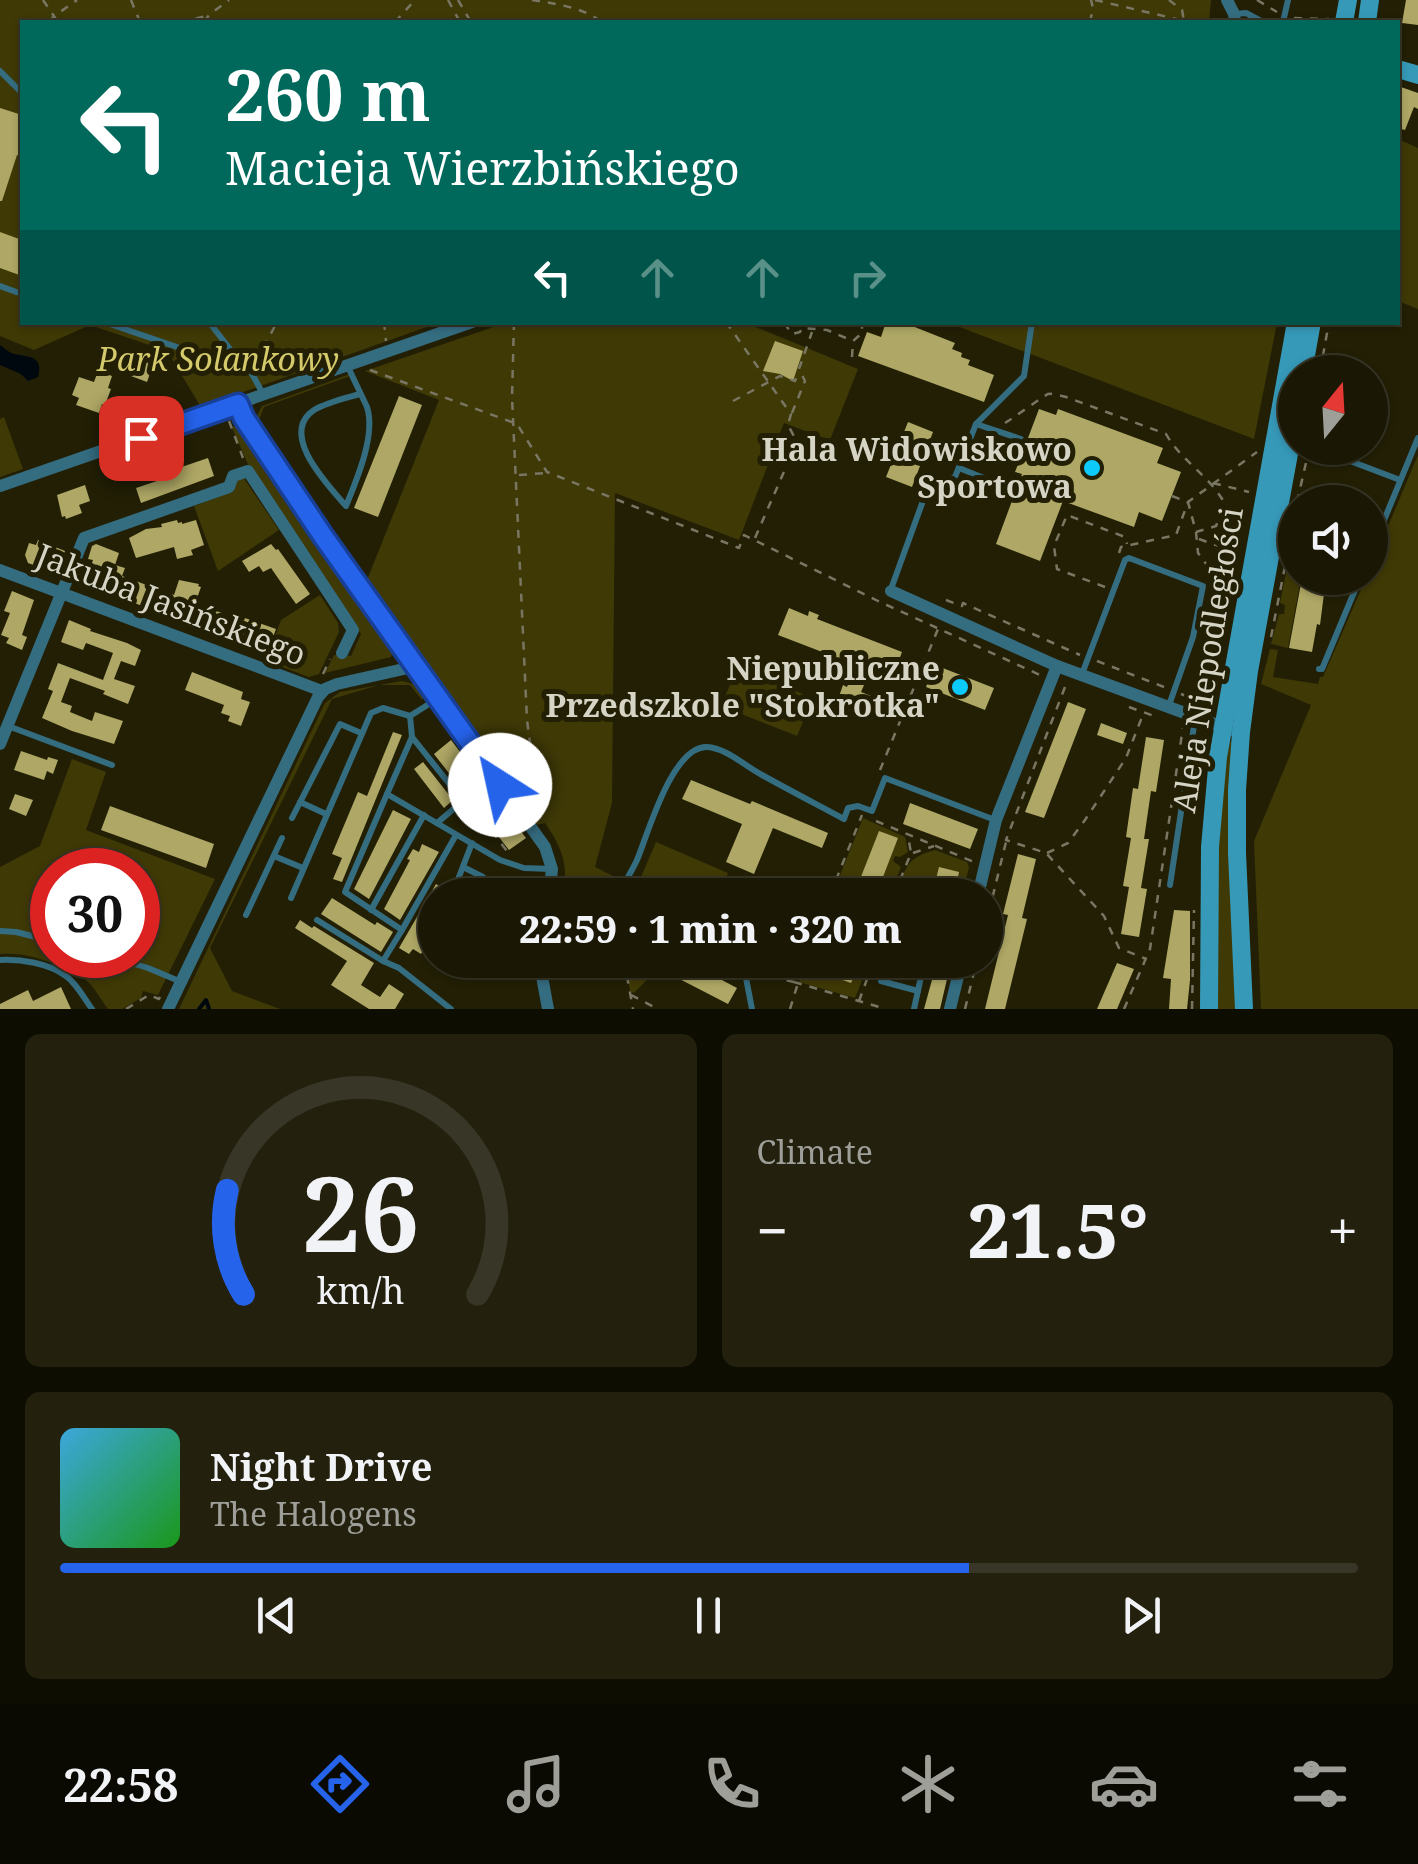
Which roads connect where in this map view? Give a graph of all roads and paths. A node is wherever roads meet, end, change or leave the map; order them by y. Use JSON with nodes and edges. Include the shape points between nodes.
{"nodes":[{"id":1,"x":43,"y":0,"type":"edge"},
{"id":2,"x":77,"y":0,"type":"edge"},
{"id":3,"x":229,"y":0,"type":"edge"},
{"id":4,"x":415,"y":0,"type":"edge"},
{"id":5,"x":532,"y":0,"type":"edge"},
{"id":6,"x":560,"y":0,"type":"edge"},
{"id":7,"x":1093,"y":0,"type":"edge"},
{"id":8,"x":1169,"y":0,"type":"edge"},
{"id":9,"x":1227,"y":0,"type":"edge"},
{"id":10,"x":1257,"y":0,"type":"edge"},
{"id":11,"x":1288,"y":0,"type":"edge"},
{"id":12,"x":1348,"y":0,"type":"edge"},
{"id":13,"x":567,"y":6,"type":"junction"},
{"id":14,"x":208,"y":16,"type":"junction"},
{"id":15,"x":54,"y":17,"type":"junction"},
{"id":16,"x":1235,"y":18,"type":"edge"},
{"id":17,"x":1284,"y":19,"type":"edge"},
{"id":18,"x":52,"y":20,"type":"edge"},
{"id":19,"x":56,"y":20,"type":"edge"},
{"id":20,"x":189,"y":20,"type":"edge"},
{"id":21,"x":205,"y":20,"type":"edge"},
{"id":22,"x":397,"y":20,"type":"edge"},
{"id":23,"x":600,"y":20,"type":"edge"},
{"id":24,"x":1178,"y":20,"type":"edge"},
{"id":25,"x":1185,"y":20,"type":"edge"},
{"id":26,"x":1259,"y":20,"type":"edge"},
{"id":27,"x":1298,"y":20,"type":"edge"},
{"id":28,"x":1336,"y":20,"type":"edge"},
{"id":29,"x":0,"y":71,"type":"edge"},
{"id":30,"x":20,"y":91,"type":"edge"},
{"id":31,"x":113,"y":325,"type":"edge"},
{"id":32,"x":212,"y":325,"type":"edge"},
{"id":33,"x":275,"y":325,"type":"edge"},
{"id":34,"x":384,"y":325,"type":"edge"},
{"id":35,"x":463,"y":325,"type":"edge"},
{"id":36,"x":514,"y":325,"type":"edge"},
{"id":37,"x":728,"y":325,"type":"edge"},
{"id":38,"x":787,"y":325,"type":"edge"},
{"id":39,"x":802,"y":325,"type":"edge"},
{"id":40,"x":862,"y":325,"type":"edge"},
{"id":41,"x":1032,"y":325,"type":"edge"},
{"id":42,"x":1296,"y":325,"type":"edge"},
{"id":43,"x":1312,"y":325,"type":"edge"},
{"id":44,"x":1328,"y":325,"type":"edge"},
{"id":45,"x":813,"y":331,"type":"junction"},
{"id":46,"x":853,"y":341,"type":"junction"},
{"id":47,"x":386,"y":343,"type":"dead end"},
{"id":48,"x":1307,"y":355,"type":"edge"},
{"id":49,"x":1323,"y":355,"type":"edge"},
{"id":50,"x":852,"y":357,"type":"dead end"},
{"id":51,"x":347,"y":366,"type":"junction"},
{"id":52,"x":365,"y":368,"type":"dead end"},
{"id":53,"x":799,"y":370,"type":"junction"},
{"id":54,"x":249,"y":372,"type":"junction"},
{"id":55,"x":768,"y":382,"type":"junction"},
{"id":56,"x":360,"y":394,"type":"junction"},
{"id":57,"x":264,"y":395,"type":"junction"},
{"id":58,"x":733,"y":402,"type":"dead end"},
{"id":59,"x":238,"y":404,"type":"junction"},
{"id":60,"x":792,"y":414,"type":"junction"},
{"id":61,"x":236,"y":420,"type":"dead end"},
{"id":62,"x":513,"y":422,"type":"junction"},
{"id":63,"x":976,"y":424,"type":"junction"},
{"id":64,"x":1003,"y":424,"type":"dead end"},
{"id":65,"x":1418,"y":438,"type":"edge"},
{"id":66,"x":1021,"y":439,"type":"dead end"},
{"id":67,"x":1258,"y":452,"type":"dead end"},
{"id":68,"x":1295,"y":465,"type":"edge"},
{"id":69,"x":1363,"y":465,"type":"edge"},
{"id":70,"x":958,"y":468,"type":"junction"},
{"id":71,"x":248,"y":472,"type":"junction"},
{"id":72,"x":547,"y":472,"type":"junction"},
{"id":73,"x":519,"y":475,"type":"dead end"},
{"id":74,"x":1400,"y":480,"type":"junction"},
{"id":75,"x":1214,"y":483,"type":"junction"},
{"id":76,"x":0,"y":486,"type":"edge"},
{"id":77,"x":1006,"y":487,"type":"dead end"},
{"id":78,"x":1250,"y":492,"type":"dead end"},
{"id":79,"x":1172,"y":496,"type":"dead end"},
{"id":80,"x":1188,"y":502,"type":"junction"},
{"id":81,"x":1388,"y":510,"type":"edge"},
{"id":82,"x":1220,"y":516,"type":"junction"},
{"id":83,"x":1245,"y":522,"type":"dead end"},
{"id":84,"x":1196,"y":532,"type":"junction"},
{"id":85,"x":1197,"y":539,"type":"junction"},
{"id":86,"x":754,"y":540,"type":"junction"},
{"id":87,"x":1128,"y":545,"type":"junction"},
{"id":88,"x":1240,"y":554,"type":"dead end"},
{"id":89,"x":1116,"y":560,"type":"dead end"},
{"id":90,"x":0,"y":570,"type":"edge"},
{"id":91,"x":891,"y":590,"type":"joint"},
{"id":92,"x":1104,"y":591,"type":"dead end"},
{"id":93,"x":62,"y":594,"type":"junction"},
{"id":94,"x":1279,"y":595,"type":"edge"},
{"id":95,"x":1353,"y":595,"type":"edge"},
{"id":96,"x":1232,"y":599,"type":"dead end"},
{"id":97,"x":946,"y":600,"type":"dead end"},
{"id":98,"x":938,"y":628,"type":"junction"},
{"id":99,"x":1270,"y":640,"type":"dead end"},
{"id":100,"x":342,"y":653,"type":"joint"},
{"id":101,"x":1088,"y":658,"type":"junction"},
{"id":102,"x":417,"y":666,"type":"junction"},
{"id":103,"x":1057,"y":666,"type":"junction"},
{"id":104,"x":1319,"y":670,"type":"dead end"},
{"id":105,"x":1077,"y":673,"type":"junction"},
{"id":106,"x":323,"y":676,"type":"dead end"},
{"id":107,"x":1050,"y":682,"type":"junction"},
{"id":108,"x":1174,"y":691,"type":"junction"},
{"id":109,"x":322,"y":692,"type":"junction"},
{"id":110,"x":439,"y":697,"type":"junction"},
{"id":111,"x":1212,"y":706,"type":"dead end"},
{"id":112,"x":1168,"y":708,"type":"junction"},
{"id":113,"x":1144,"y":712,"type":"dead end"},
{"id":114,"x":410,"y":716,"type":"junction"},
{"id":115,"x":1190,"y":722,"type":"junction"},
{"id":116,"x":1232,"y":730,"type":"junction"},
{"id":117,"x":3,"y":734,"type":"edge"},
{"id":118,"x":361,"y":734,"type":"junction"},
{"id":119,"x":412,"y":737,"type":"junction"},
{"id":120,"x":112,"y":765,"type":"dead end"},
{"id":121,"x":880,"y":772,"type":"dead end"},
{"id":122,"x":387,"y":794,"type":"junction"},
{"id":123,"x":462,"y":801,"type":"junction"},
{"id":124,"x":300,"y":802,"type":"junction"},
{"id":125,"x":865,"y":808,"type":"junction"},
{"id":126,"x":326,"y":814,"type":"junction"},
{"id":127,"x":424,"y":816,"type":"junction"},
{"id":128,"x":292,"y":818,"type":"dead end"},
{"id":129,"x":996,"y":820,"type":"junction"},
{"id":130,"x":877,"y":822,"type":"dead end"},
{"id":131,"x":437,"y":823,"type":"junction"},
{"id":132,"x":540,"y":824,"type":"dead end"},
{"id":133,"x":456,"y":834,"type":"junction"},
{"id":134,"x":907,"y":834,"type":"junction"},
{"id":135,"x":282,"y":838,"type":"dead end"},
{"id":136,"x":1006,"y":840,"type":"junction"},
{"id":137,"x":472,"y":844,"type":"junction"},
{"id":138,"x":935,"y":846,"type":"junction"},
{"id":139,"x":911,"y":853,"type":"junction"},
{"id":140,"x":1046,"y":854,"type":"junction"},
{"id":141,"x":274,"y":856,"type":"junction"},
{"id":142,"x":512,"y":856,"type":"dead end"},
{"id":143,"x":980,"y":859,"type":"dead end"},
{"id":144,"x":464,"y":867,"type":"junction"},
{"id":145,"x":303,"y":868,"type":"junction"},
{"id":146,"x":552,"y":869,"type":"junction"},
{"id":147,"x":459,"y":878,"type":"edge"},
{"id":148,"x":483,"y":878,"type":"edge"},
{"id":149,"x":551,"y":878,"type":"edge"},
{"id":150,"x":627,"y":878,"type":"edge"},
{"id":151,"x":837,"y":878,"type":"edge"},
{"id":152,"x":901,"y":878,"type":"edge"},
{"id":153,"x":982,"y":878,"type":"edge"},
{"id":154,"x":997,"y":878,"type":"edge"},
{"id":155,"x":1170,"y":885,"type":"dead end"},
{"id":156,"x":290,"y":898,"type":"dead end"},
{"id":157,"x":370,"y":910,"type":"junction"},
{"id":158,"x":246,"y":915,"type":"dead end"},
{"id":159,"x":317,"y":920,"type":"dead end"},
{"id":160,"x":402,"y":930,"type":"junction"},
{"id":161,"x":0,"y":932,"type":"edge"},
{"id":162,"x":30,"y":936,"type":"edge"},
{"id":163,"x":1146,"y":958,"type":"junction"},
{"id":164,"x":0,"y":960,"type":"edge"},
{"id":165,"x":383,"y":962,"type":"junction"},
{"id":166,"x":160,"y":973,"type":"edge"},
{"id":167,"x":542,"y":978,"type":"edge"},
{"id":168,"x":627,"y":978,"type":"edge"},
{"id":169,"x":746,"y":978,"type":"edge"},
{"id":170,"x":775,"y":978,"type":"edge"},
{"id":171,"x":798,"y":978,"type":"edge"},
{"id":172,"x":867,"y":978,"type":"edge"},
{"id":173,"x":882,"y":978,"type":"edge"},
{"id":174,"x":921,"y":978,"type":"edge"},
{"id":175,"x":958,"y":978,"type":"edge"},
{"id":176,"x":973,"y":978,"type":"edge"},
{"id":177,"x":175,"y":980,"type":"junction"},
{"id":178,"x":796,"y":983,"type":"junction"},
{"id":179,"x":918,"y":991,"type":"junction"},
{"id":180,"x":630,"y":994,"type":"junction"},
{"id":181,"x":859,"y":1001,"type":"junction"},
{"id":182,"x":169,"y":1006,"type":"edge"},
{"id":183,"x":92,"y":1009,"type":"edge"},
{"id":184,"x":126,"y":1009,"type":"edge"},
{"id":185,"x":451,"y":1009,"type":"edge"},
{"id":186,"x":548,"y":1009,"type":"edge"},
{"id":187,"x":632,"y":1009,"type":"edge"},
{"id":188,"x":658,"y":1009,"type":"edge"},
{"id":189,"x":752,"y":1009,"type":"edge"},
{"id":190,"x":790,"y":1009,"type":"edge"},
{"id":191,"x":886,"y":1009,"type":"edge"},
{"id":192,"x":914,"y":1009,"type":"edge"},
{"id":193,"x":950,"y":1009,"type":"edge"},
{"id":194,"x":965,"y":1009,"type":"edge"},
{"id":195,"x":1124,"y":1009,"type":"edge"},
{"id":196,"x":1209,"y":1009,"type":"edge"},
{"id":197,"x":1244,"y":1009,"type":"edge"}],
"edges":[{"from":1,"to":15,"type":"path"},
{"from":2,"to":15,"type":"path"},
{"from":3,"to":14,"type":"path"},
{"from":4,"to":22,"type":"path"},
{"from":5,"to":13,"type":"path"},
{"from":6,"to":13,"type":"path"},
{"from":7,"to":24,"type":"path"},
{"from":8,"to":25,"type":"path"},
{"from":9,"to":16,"type":"street"},
{"from":10,"to":17,"type":"path"},
{"from":11,"to":17,"type":"lane"},
{"from":12,"to":28,"type":"street"},
{"from":13,"to":23,"type":"path"},
{"from":14,"to":20,"type":"path"},
{"from":14,"to":21,"type":"path"},
{"from":15,"to":18,"type":"path"},
{"from":15,"to":19,"type":"path"},
{"from":16,"to":26,"type":"lane","via":[[1246,13]]},
{"from":17,"to":27,"type":"path"},
{"from":27,"to":28,"type":"path"},
{"from":29,"to":30,"type":"lane"},
{"from":31,"to":54,"type":"lane"},
{"from":32,"to":54,"type":"lane"},
{"from":33,"to":54,"type":"path"},
{"from":34,"to":47,"type":"path"},
{"from":35,"to":51,"type":"street"},
{"from":36,"to":62,"type":"path"},
{"from":37,"to":55,"type":"path"},
{"from":38,"to":39,"type":"path","via":[[792,334]]},
{"from":39,"to":45,"type":"path"},
{"from":40,"to":46,"type":"path"},
{"from":41,"to":63,"type":"lane","via":[[1024,376]]},
{"from":42,"to":116,"type":"street","name":"Aleja Niepodległości"},
{"from":43,"to":48,"type":"street"},
{"from":44,"to":49,"type":"path"},
{"from":45,"to":46,"type":"path"},
{"from":45,"to":53,"type":"path"},
{"from":46,"to":50,"type":"path"},
{"from":51,"to":56,"type":"lane"},
{"from":51,"to":57,"type":"street"},
{"from":52,"to":62,"type":"path"},
{"from":53,"to":55,"type":"path","via":[[794,382],[780,376]]},
{"from":53,"to":60,"type":"path","via":[[805,381]]},
{"from":54,"to":57,"type":"lane"},
{"from":55,"to":58,"type":"path"},
{"from":55,"to":60,"type":"path"},
{"from":56,"to":56,"type":"lane","via":[[370,421],[346,506],[306,452],[300,430],[312,411]]},
{"from":57,"to":59,"type":"street"},
{"from":59,"to":76,"type":"street"},
{"from":59,"to":102,"type":"street"},
{"from":60,"to":86,"type":"path","via":[[788,426],[797,442]]},
{"from":61,"to":71,"type":"path","via":[[228,421]]},
{"from":62,"to":72,"type":"path"},
{"from":62,"to":132,"type":"path","via":[[527,720]]},
{"from":63,"to":66,"type":"lane"},
{"from":63,"to":70,"type":"lane"},
{"from":64,"to":75,"type":"path","via":[[1043,396],[1066,397],[1166,434]]},
{"from":65,"to":74,"type":"lane"},
{"from":67,"to":75,"type":"path"},
{"from":68,"to":116,"type":"street","name":"Aleja Niepodległości"},
{"from":69,"to":74,"type":"lane"},
{"from":70,"to":77,"type":"lane"},
{"from":70,"to":91,"type":"lane","via":[[955,478],[928,487]]},
{"from":71,"to":93,"type":"street","via":[[233,476],[229,487],[84,538]]},
{"from":71,"to":100,"type":"street","via":[[353,630]]},
{"from":72,"to":73,"type":"path"},
{"from":72,"to":86,"type":"path","via":[[740,548],[744,535]]},
{"from":74,"to":81,"type":"lane"},
{"from":75,"to":78,"type":"path"},
{"from":75,"to":80,"type":"path"},
{"from":75,"to":82,"type":"path","via":[[1224,502]]},
{"from":79,"to":80,"type":"path"},
{"from":80,"to":84,"type":"path"},
{"from":80,"to":87,"type":"path","via":[[1176,534]]},
{"from":82,"to":83,"type":"path"},
{"from":82,"to":84,"type":"path","via":[[1216,526]]},
{"from":84,"to":85,"type":"path"},
{"from":85,"to":88,"type":"path"},
{"from":85,"to":96,"type":"path","via":[[1198,552]]},
{"from":86,"to":98,"type":"path"},
{"from":87,"to":89,"type":"path"},
{"from":87,"to":92,"type":"path","via":[[1124,537],[1067,515],[1054,546],[1057,569]]},
{"from":90,"to":93,"type":"street","name":"Jakuba Jasińskiego"},
{"from":91,"to":103,"type":"street"},
{"from":93,"to":109,"type":"street","name":"Jakuba Jasińskiego"},
{"from":93,"to":117,"type":"street"},
{"from":94,"to":99,"type":"path"},
{"from":95,"to":104,"type":"lane"},
{"from":97,"to":101,"type":"path"},
{"from":98,"to":107,"type":"path"},
{"from":98,"to":121,"type":"path"},
{"from":100,"to":106,"type":"path","via":[[334,651]]},
{"from":101,"to":105,"type":"lane"},
{"from":101,"to":108,"type":"path"},
{"from":101,"to":108,"type":"lane","via":[[1125,560],[1203,586]]},
{"from":102,"to":109,"type":"street"},
{"from":102,"to":110,"type":"street"},
{"from":103,"to":105,"type":"street"},
{"from":103,"to":107,"type":"street"},
{"from":105,"to":112,"type":"street"},
{"from":105,"to":136,"type":"path"},
{"from":107,"to":129,"type":"street"},
{"from":108,"to":111,"type":"path"},
{"from":108,"to":112,"type":"lane"},
{"from":109,"to":177,"type":"street"},
{"from":110,"to":114,"type":"lane"},
{"from":110,"to":146,"type":"street","via":[[546,847]]},
{"from":112,"to":115,"type":"street"},
{"from":113,"to":140,"type":"path","via":[[1126,758],[1086,820],[1068,843]]},
{"from":114,"to":118,"type":"lane","via":[[378,708]]},
{"from":114,"to":119,"type":"lane"},
{"from":115,"to":116,"type":"street"},
{"from":115,"to":155,"type":"lane"},
{"from":115,"to":163,"type":"path"},
{"from":116,"to":196,"type":"street","name":"Aleja Niepodległości","via":[[1211,820]]},
{"from":116,"to":197,"type":"street","name":"Aleja Niepodległości"},
{"from":117,"to":120,"type":"lane"},
{"from":118,"to":124,"type":"lane","via":[[340,724]]},
{"from":118,"to":126,"type":"lane"},
{"from":119,"to":122,"type":"lane"},
{"from":119,"to":123,"type":"lane"},
{"from":122,"to":127,"type":"lane"},
{"from":122,"to":157,"type":"lane","via":[[345,892]]},
{"from":123,"to":131,"type":"lane"},
{"from":123,"to":142,"type":"path"},
{"from":124,"to":126,"type":"lane"},
{"from":124,"to":128,"type":"lane"},
{"from":125,"to":129,"type":"lane","via":[[872,811],[884,778]]},
{"from":125,"to":150,"type":"lane","via":[[848,808],[844,819],[725,753],[698,748],[671,777]]},
{"from":125,"to":151,"type":"path"},
{"from":126,"to":145,"type":"lane"},
{"from":127,"to":131,"type":"lane"},
{"from":127,"to":157,"type":"lane"},
{"from":129,"to":153,"type":"street"},
{"from":130,"to":134,"type":"path"},
{"from":131,"to":133,"type":"lane"},
{"from":133,"to":137,"type":"lane"},
{"from":133,"to":160,"type":"lane"},
{"from":134,"to":138,"type":"path"},
{"from":134,"to":139,"type":"path"},
{"from":135,"to":141,"type":"lane"},
{"from":136,"to":140,"type":"path"},
{"from":136,"to":154,"type":"path"},
{"from":137,"to":144,"type":"lane"},
{"from":137,"to":146,"type":"lane","via":[[511,864]]},
{"from":138,"to":139,"type":"path"},
{"from":138,"to":143,"type":"path"},
{"from":139,"to":152,"type":"path"},
{"from":140,"to":163,"type":"path","via":[[1104,916],[1119,948]]},
{"from":141,"to":145,"type":"lane"},
{"from":141,"to":158,"type":"lane"},
{"from":144,"to":147,"type":"lane"},
{"from":144,"to":148,"type":"lane"},
{"from":145,"to":156,"type":"lane"},
{"from":146,"to":149,"type":"street"},
{"from":157,"to":160,"type":"lane"},
{"from":159,"to":165,"type":"lane"},
{"from":160,"to":165,"type":"lane"},
{"from":161,"to":162,"type":"lane"},
{"from":163,"to":195,"type":"path"},
{"from":164,"to":183,"type":"lane","via":[[60,972]]},
{"from":165,"to":185,"type":"lane"},
{"from":166,"to":177,"type":"lane"},
{"from":167,"to":186,"type":"street"},
{"from":168,"to":180,"type":"path"},
{"from":169,"to":189,"type":"lane"},
{"from":170,"to":178,"type":"path"},
{"from":171,"to":178,"type":"path"},
{"from":172,"to":181,"type":"path"},
{"from":173,"to":179,"type":"lane"},
{"from":174,"to":179,"type":"lane"},
{"from":175,"to":193,"type":"street"},
{"from":176,"to":194,"type":"path"},
{"from":177,"to":182,"type":"street"},
{"from":177,"to":184,"type":"path","via":[[159,999],[149,995]]},
{"from":178,"to":181,"type":"path"},
{"from":178,"to":190,"type":"path"},
{"from":179,"to":192,"type":"lane"},
{"from":180,"to":187,"type":"path"},
{"from":180,"to":188,"type":"path"},
{"from":181,"to":191,"type":"path"}]}
